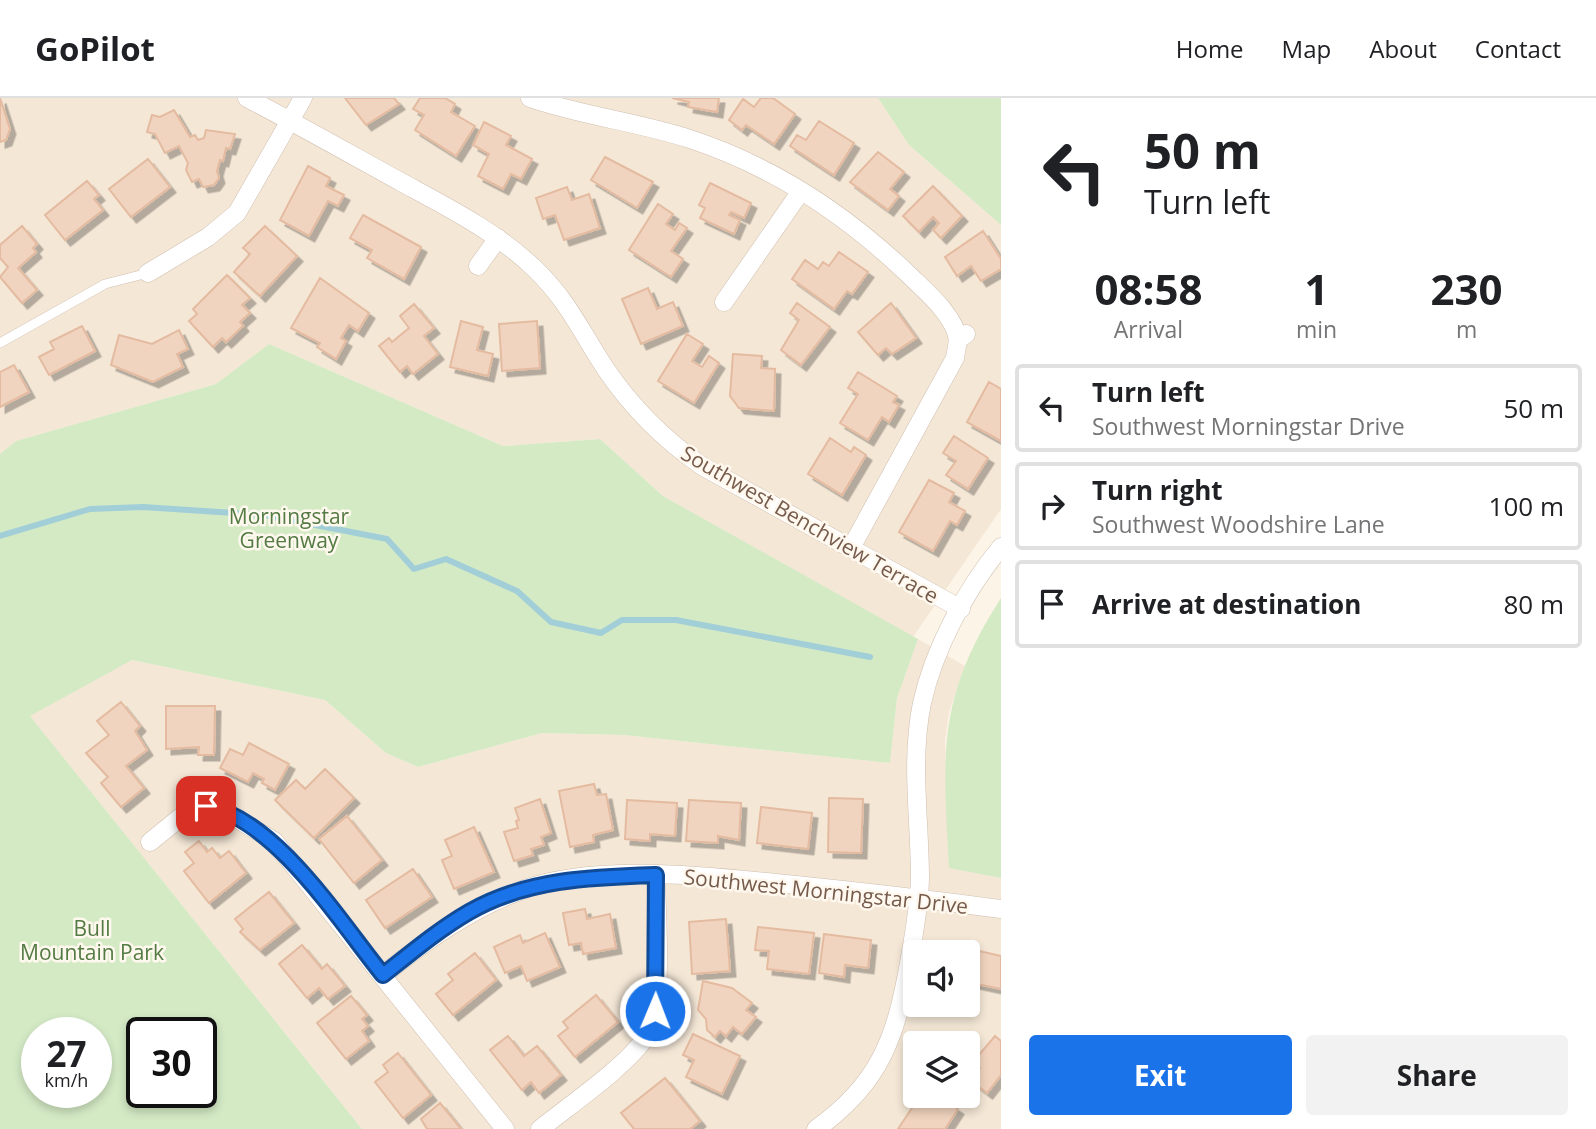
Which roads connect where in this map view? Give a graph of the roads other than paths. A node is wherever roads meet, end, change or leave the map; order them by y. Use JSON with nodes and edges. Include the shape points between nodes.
{"nodes":[{"id":1,"x":247,"y":98,"type":"edge"},
{"id":2,"x":303,"y":98,"type":"edge"},
{"id":3,"x":530,"y":98,"type":"edge"},
{"id":4,"x":289,"y":120,"type":"junction"},
{"id":5,"x":801,"y":191,"type":"junction"},
{"id":6,"x":498,"y":238,"type":"junction"},
{"id":7,"x":478,"y":266,"type":"dead end"},
{"id":8,"x":148,"y":273,"type":"joint"},
{"id":9,"x":724,"y":302,"type":"dead end"},
{"id":10,"x":0,"y":343,"type":"edge"},
{"id":11,"x":1001,"y":547,"type":"edge"},
{"id":12,"x":851,"y":548,"type":"junction"},
{"id":13,"x":961,"y":609,"type":"junction"},
{"id":14,"x":150,"y":842,"type":"dead end"},
{"id":15,"x":656,"y":875,"type":"junction"},
{"id":16,"x":919,"y":898,"type":"junction"},
{"id":17,"x":1001,"y":909,"type":"edge"},
{"id":18,"x":383,"y":975,"type":"junction"},
{"id":19,"x":505,"y":1129,"type":"edge"},
{"id":20,"x":540,"y":1129,"type":"edge"},
{"id":21,"x":816,"y":1129,"type":"edge"}],
"edges":[{"from":1,"to":4,"type":"street","name":"Southwest Benchview Terrace"},
{"from":2,"to":4,"type":"street"},
{"from":3,"to":5,"type":"street","via":[[690,139]]},
{"from":4,"to":6,"type":"street","name":"Southwest Benchview Terrace"},
{"from":4,"to":8,"type":"street","via":[[237,213],[208,237]]},
{"from":5,"to":9,"type":"street"},
{"from":5,"to":12,"type":"street","via":[[880,247],[964,336]]},
{"from":6,"to":7,"type":"street"},
{"from":6,"to":12,"type":"street","name":"Southwest Benchview Terrace","via":[[559,294],[622,392],[670,443],[702,466]]},
{"from":8,"to":10,"type":"lane","via":[[104,285]]},
{"from":11,"to":13,"type":"street"},
{"from":12,"to":13,"type":"street","name":"Southwest Benchview Terrace"},
{"from":13,"to":16,"type":"street","via":[[927,685],[917,740]]},
{"from":14,"to":18,"type":"street","via":[[190,807],[219,808],[274,841]]},
{"from":15,"to":16,"type":"street","name":"Southwest Morningstar Drive"},
{"from":15,"to":18,"type":"street","name":"Southwest Morningstar Drive","via":[[589,877],[525,889],[471,911]]},
{"from":15,"to":20,"type":"street","via":[[655,1011],[645,1038],[612,1072]]},
{"from":16,"to":17,"type":"street","name":"Southwest Morningstar Drive"},
{"from":16,"to":21,"type":"street","via":[[899,1017],[890,1041],[855,1096]]},
{"from":18,"to":19,"type":"street"}]}
